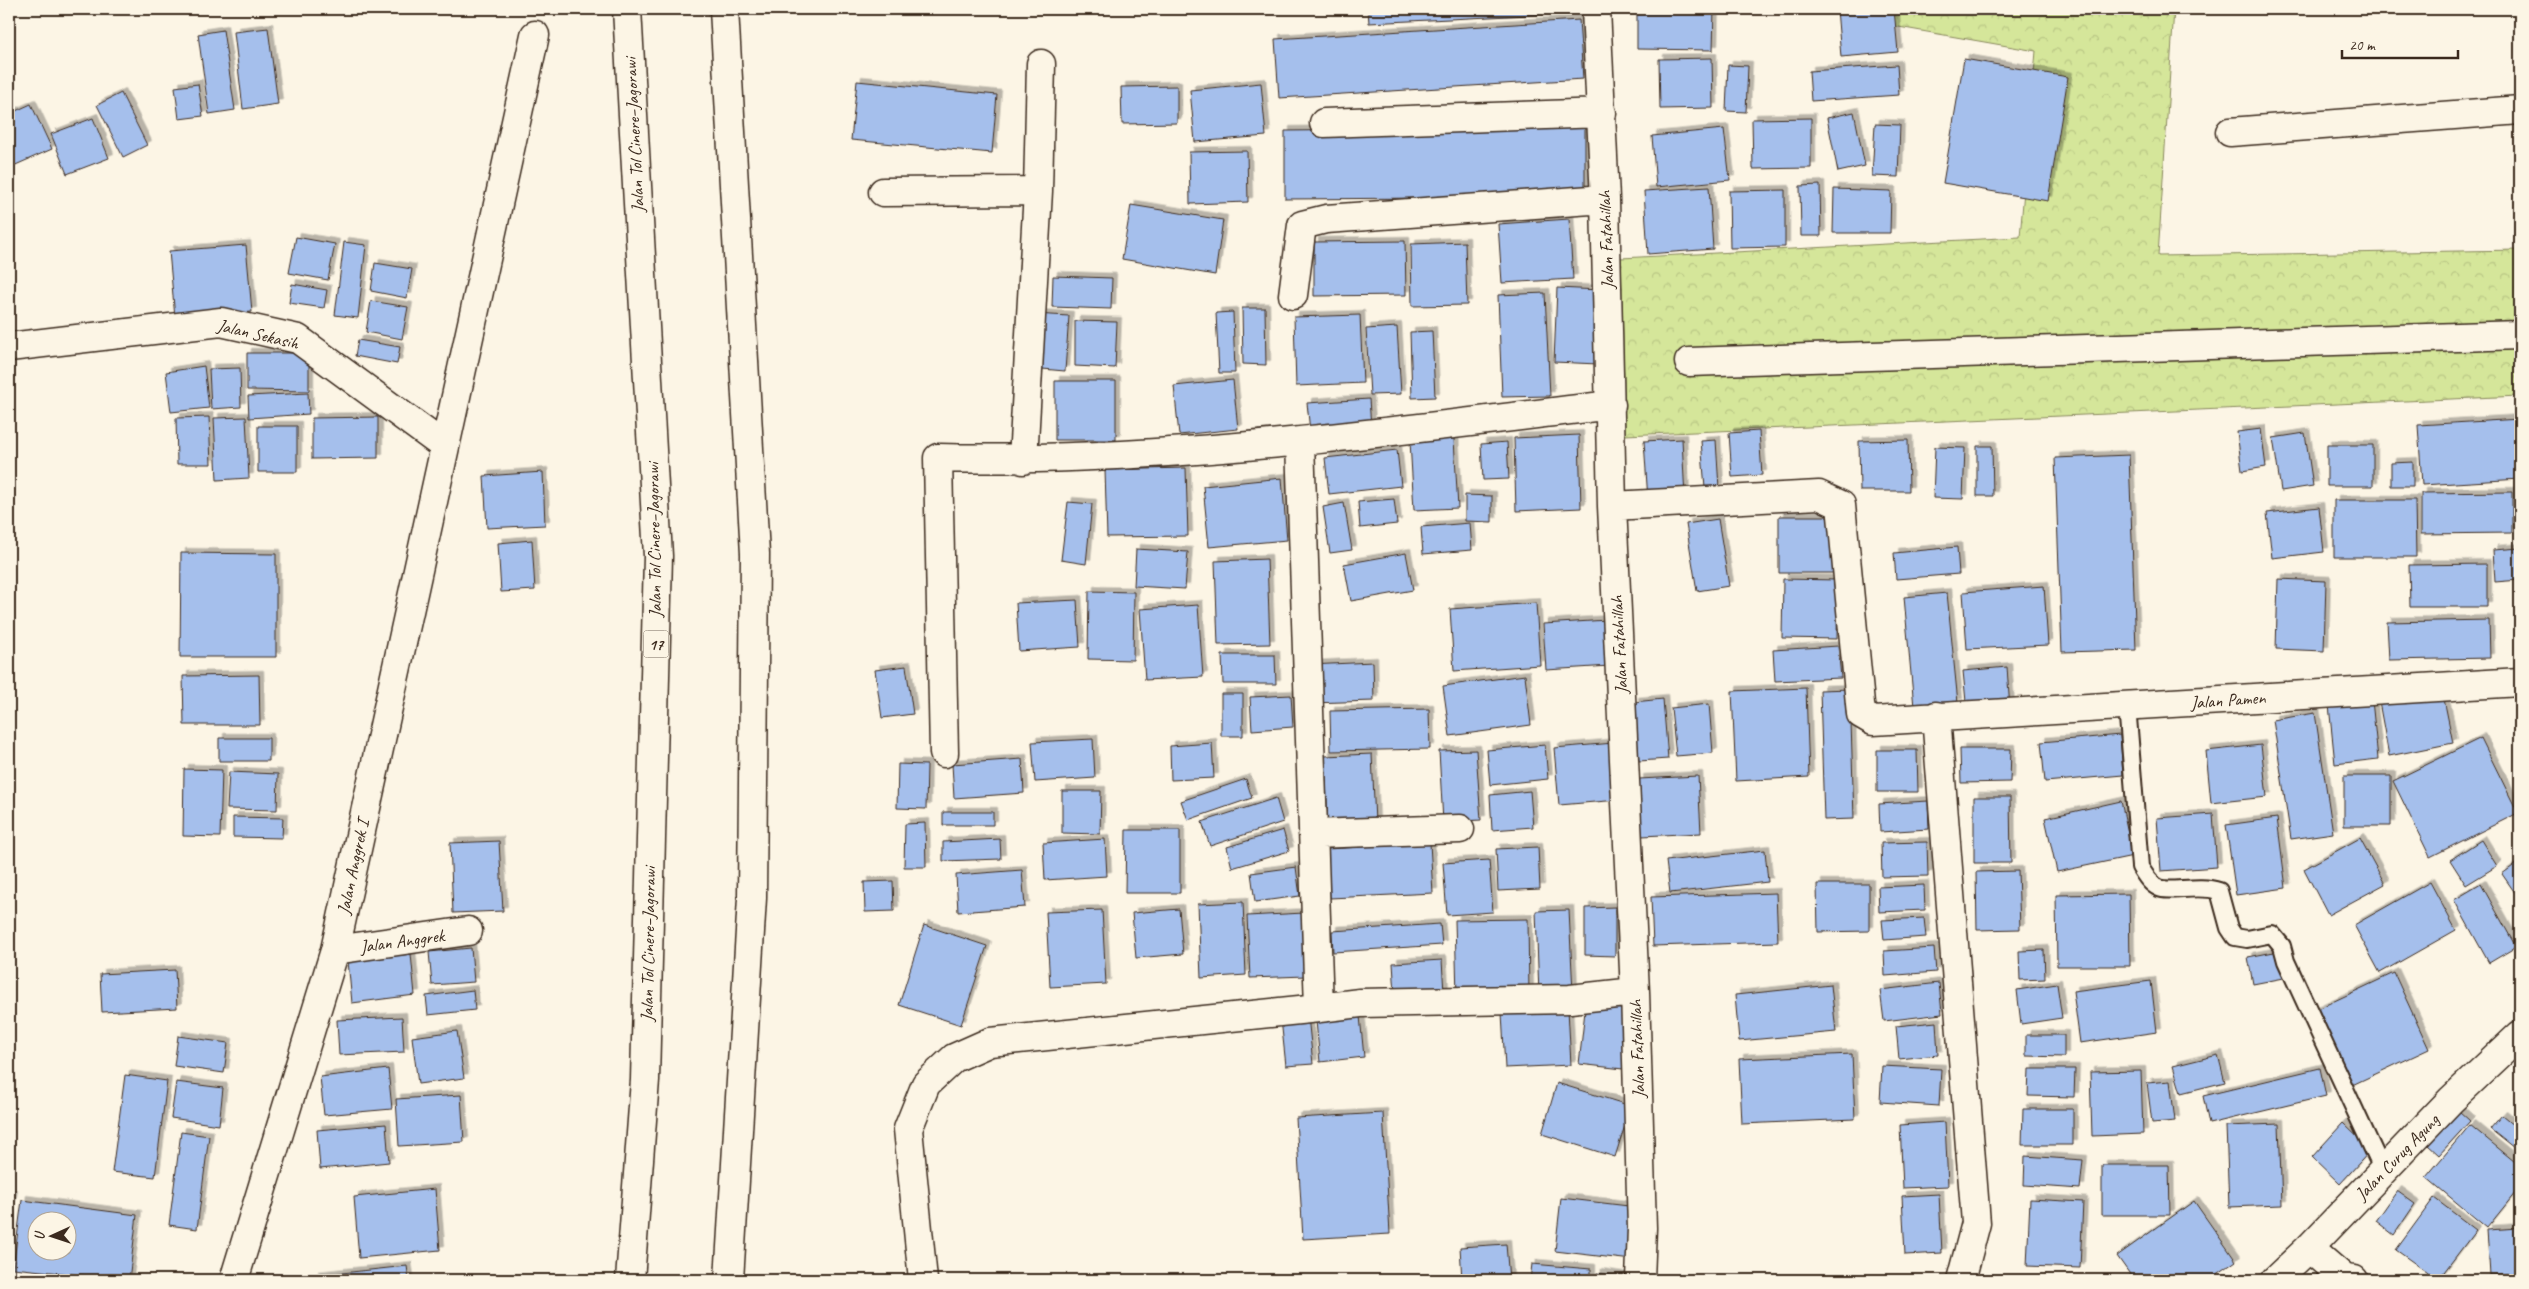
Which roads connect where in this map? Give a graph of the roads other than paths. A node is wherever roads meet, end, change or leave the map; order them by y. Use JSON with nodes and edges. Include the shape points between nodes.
{"nodes":[{"id":1,"x":627,"y":9,"type":"edge"},
{"id":2,"x":724,"y":9,"type":"edge"},
{"id":3,"x":1596,"y":9,"type":"edge"},
{"id":4,"x":535,"y":35,"type":"dead end"},
{"id":5,"x":1041,"y":64,"type":"dead end"},
{"id":6,"x":2520,"y":110,"type":"edge"},
{"id":7,"x":1602,"y":113,"type":"junction"},
{"id":8,"x":1324,"y":123,"type":"dead end"},
{"id":9,"x":2230,"y":132,"type":"dead end"},
{"id":10,"x":1038,"y":191,"type":"junction"},
{"id":11,"x":883,"y":192,"type":"dead end"},
{"id":12,"x":1605,"y":199,"type":"junction"},
{"id":13,"x":1293,"y":295,"type":"dead end"},
{"id":14,"x":2520,"y":335,"type":"edge"},
{"id":15,"x":9,"y":347,"type":"edge"},
{"id":16,"x":1689,"y":362,"type":"dead end"},
{"id":17,"x":1611,"y":405,"type":"junction"},
{"id":18,"x":1300,"y":442,"type":"junction"},
{"id":19,"x":444,"y":446,"type":"junction"},
{"id":20,"x":1023,"y":460,"type":"junction"},
{"id":21,"x":1612,"y":506,"type":"junction"},
{"id":22,"x":2520,"y":682,"type":"edge"},
{"id":23,"x":2127,"y":705,"type":"junction"},
{"id":24,"x":1936,"y":716,"type":"junction"},
{"id":25,"x":944,"y":753,"type":"dead end"},
{"id":26,"x":1460,"y":829,"type":"dead end"},
{"id":27,"x":1313,"y":834,"type":"junction"},
{"id":28,"x":468,"y":931,"type":"dead end"},
{"id":29,"x":335,"y":950,"type":"junction"},
{"id":30,"x":1635,"y":992,"type":"junction"},
{"id":31,"x":1319,"y":1008,"type":"junction"},
{"id":32,"x":2520,"y":1035,"type":"edge"},
{"id":33,"x":2383,"y":1171,"type":"junction"},
{"id":34,"x":2309,"y":1248,"type":"junction"},
{"id":35,"x":234,"y":1280,"type":"edge"},
{"id":36,"x":630,"y":1280,"type":"edge"},
{"id":37,"x":729,"y":1280,"type":"edge"},
{"id":38,"x":922,"y":1280,"type":"edge"},
{"id":39,"x":1640,"y":1280,"type":"edge"},
{"id":40,"x":1961,"y":1280,"type":"edge"},
{"id":41,"x":2275,"y":1280,"type":"edge"},
{"id":42,"x":2354,"y":1280,"type":"edge"}],
"edges":[{"from":1,"to":36,"type":"main road","name":"Jalan Tol Cinere–Jagorawi","number":"17","via":[[658,556],[645,1080]]},
{"from":2,"to":37,"type":"main road","via":[[754,554],[752,898]]},
{"from":3,"to":7,"type":"main road","name":"Jalan Fatahillah"},
{"from":4,"to":19,"type":"main road","name":"Jalan Anggrek I"},
{"from":5,"to":10,"type":"main road"},
{"from":6,"to":9,"type":"main road"},
{"from":7,"to":8,"type":"main road"},
{"from":7,"to":12,"type":"main road","name":"Jalan Fatahillah"},
{"from":10,"to":11,"type":"main road"},
{"from":10,"to":20,"type":"main road"},
{"from":12,"to":13,"type":"main road","via":[[1326,219],[1302,226]]},
{"from":12,"to":17,"type":"main road","name":"Jalan Fatahillah"},
{"from":14,"to":16,"type":"main road"},
{"from":15,"to":19,"type":"main road","name":"Jalan Sekasih","via":[[221,322],[298,339]]},
{"from":17,"to":18,"type":"main road"},
{"from":17,"to":21,"type":"main road","name":"Jalan Fatahillah"},
{"from":18,"to":20,"type":"main road"},
{"from":18,"to":27,"type":"main road"},
{"from":19,"to":29,"type":"main road","name":"Jalan Anggrek I"},
{"from":20,"to":25,"type":"main road","via":[[938,458]]},
{"from":21,"to":24,"type":"main road","name":"Jalan Pamen","via":[[1819,495],[1841,505],[1861,714],[1873,721]]},
{"from":21,"to":30,"type":"main road","name":"Jalan Fatahillah"},
{"from":22,"to":23,"type":"main road","name":"Jalan Pamen"},
{"from":23,"to":24,"type":"main road","name":"Jalan Pamen"},
{"from":23,"to":33,"type":"lane","via":[[2140,868],[2160,889],[2206,887],[2218,891],[2235,937],[2247,939],[2272,934],[2282,946]]},
{"from":24,"to":40,"type":"main road","via":[[1976,1223]]},
{"from":26,"to":27,"type":"main road"},
{"from":27,"to":31,"type":"main road"},
{"from":28,"to":29,"type":"main road","name":"Jalan Anggrek"},
{"from":29,"to":35,"type":"main road","name":"Jalan Anggrek I"},
{"from":30,"to":31,"type":"main road","via":[[1570,999],[1360,1003]]},
{"from":30,"to":39,"type":"main road","name":"Jalan Fatahillah","via":[[1642,1228]]},
{"from":31,"to":38,"type":"main road","via":[[990,1042],[954,1058],[926,1084],[908,1129]]},
{"from":32,"to":33,"type":"main road","name":"Jalan Curug Agung"},
{"from":33,"to":34,"type":"main road","name":"Jalan Curug Agung"},
{"from":34,"to":41,"type":"main road","name":"Jalan Curug Agung"},
{"from":34,"to":42,"type":"main road","via":[[2345,1279]]}]}
